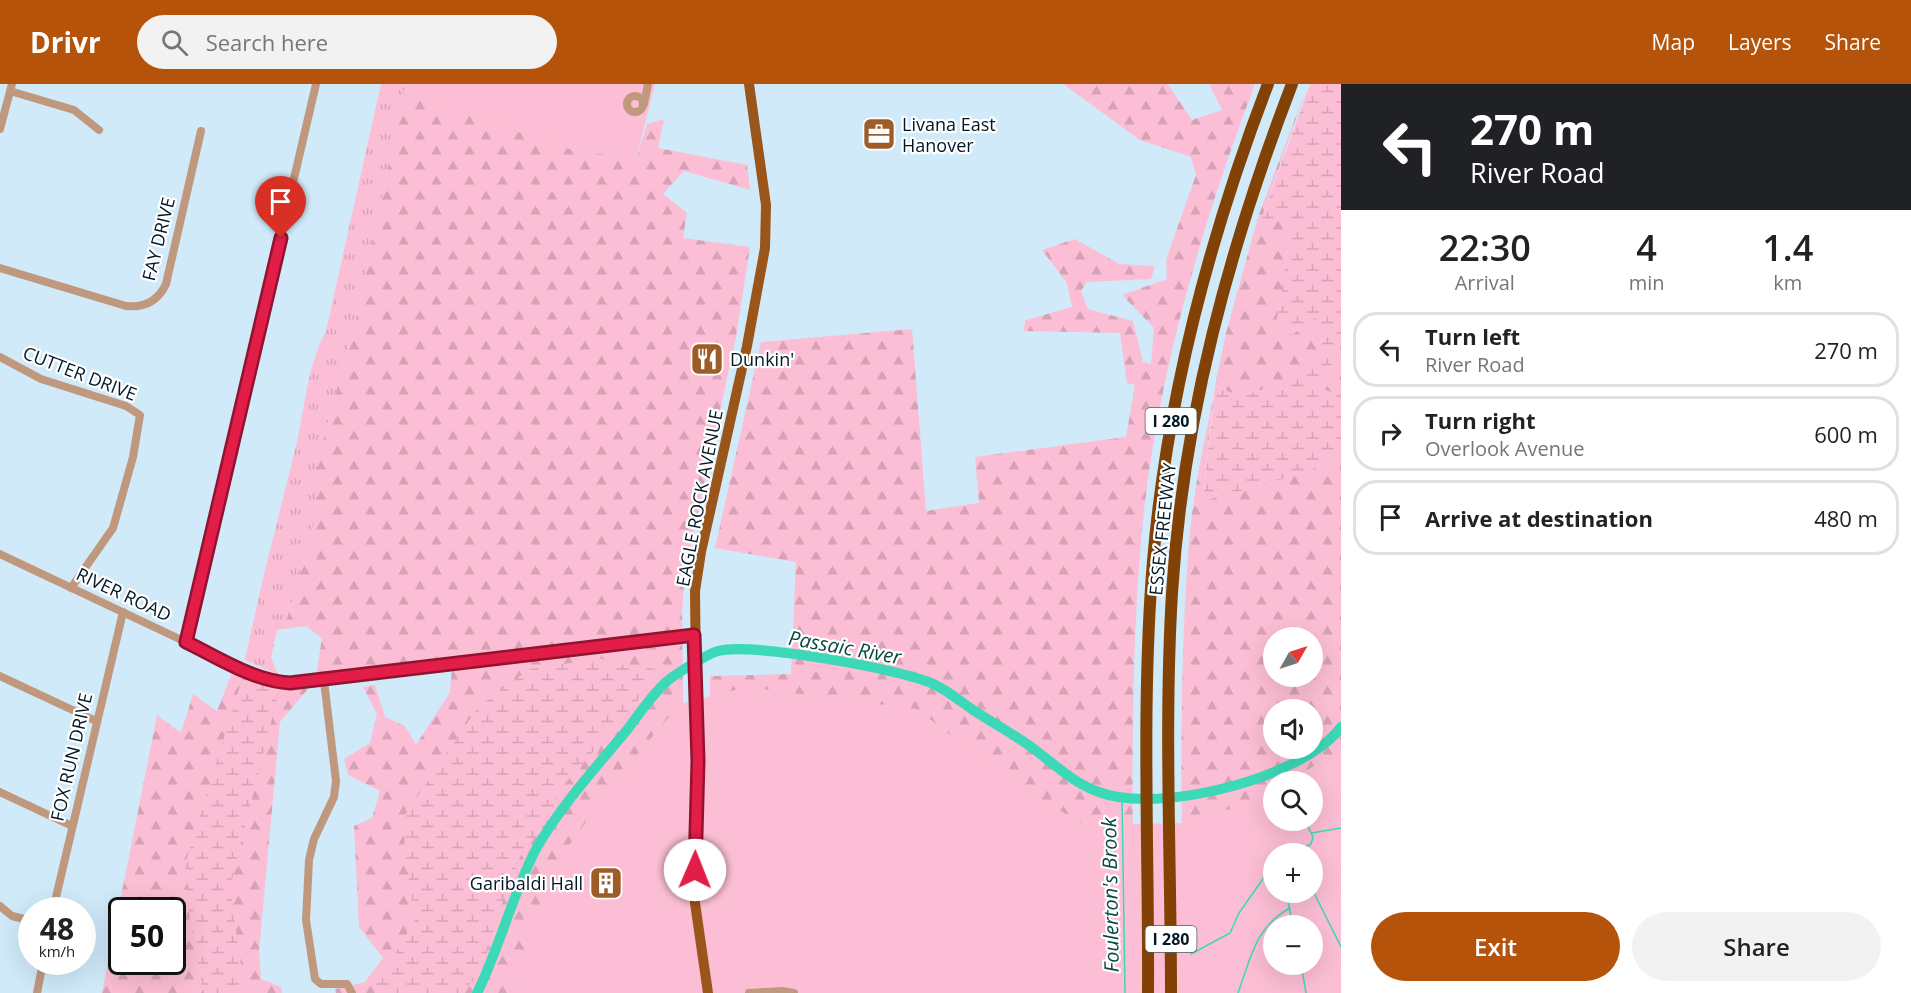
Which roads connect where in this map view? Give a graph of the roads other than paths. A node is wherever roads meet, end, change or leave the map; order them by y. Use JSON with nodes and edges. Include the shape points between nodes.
{"nodes":[{"id":1,"x":316,"y":84,"type":"edge"},
{"id":2,"x":648,"y":84,"type":"edge"},
{"id":3,"x":749,"y":84,"type":"edge"},
{"id":4,"x":1268,"y":84,"type":"edge"},
{"id":5,"x":1292,"y":84,"type":"edge"},
{"id":6,"x":11,"y":87,"type":"edge"},
{"id":7,"x":643,"y":106,"type":"dead end"},
{"id":8,"x":0,"y":129,"type":"edge"},
{"id":9,"x":99,"y":130,"type":"dead end"},
{"id":10,"x":201,"y":131,"type":"dead end"},
{"id":11,"x":0,"y":268,"type":"edge"},
{"id":12,"x":0,"y":357,"type":"edge"},
{"id":13,"x":0,"y":554,"type":"edge"},
{"id":14,"x":71,"y":588,"type":"junction"},
{"id":15,"x":123,"y":612,"type":"junction"},
{"id":16,"x":695,"y":636,"type":"junction"},
{"id":17,"x":186,"y":642,"type":"junction"},
{"id":18,"x":0,"y":676,"type":"edge"},
{"id":19,"x":324,"y":681,"type":"junction"},
{"id":20,"x":96,"y":721,"type":"junction"},
{"id":21,"x":0,"y":792,"type":"edge"},
{"id":22,"x":72,"y":826,"type":"junction"},
{"id":23,"x":56,"y":897,"type":"edge"},
{"id":24,"x":0,"y":906,"type":"edge"},
{"id":25,"x":18,"y":918,"type":"edge"},
{"id":26,"x":40,"y":975,"type":"edge"},
{"id":27,"x":37,"y":993,"type":"edge"},
{"id":28,"x":352,"y":993,"type":"edge"},
{"id":29,"x":708,"y":993,"type":"edge"},
{"id":30,"x":749,"y":993,"type":"edge"},
{"id":31,"x":794,"y":993,"type":"edge"},
{"id":32,"x":1148,"y":993,"type":"edge"},
{"id":33,"x":1171,"y":993,"type":"edge"}],
"edges":[{"from":1,"to":17,"type":"street"},
{"from":2,"to":7,"type":"street"},
{"from":3,"to":16,"type":"main road","name":"EAGLE ROCK AVENUE","via":[[766,205],[765,248],[701,552]]},
{"from":4,"to":32,"type":"highway","name":"ESSEX FREEWAY","number":"I 280","via":[[1214,238],[1171,419],[1153,562],[1148,654]]},
{"from":5,"to":33,"type":"highway","name":"ESSEX FREEWAY","number":"I 280","via":[[1238,236],[1214,323],[1192,429],[1172,592]]},
{"from":6,"to":8,"type":"street"},
{"from":6,"to":9,"type":"street","via":[[74,110]]},
{"from":10,"to":11,"type":"street","name":"FAY DRIVE","via":[[166,284],[151,302],[126,306]]},
{"from":12,"to":14,"type":"street","name":"CUTTER DRIVE","via":[[41,379],[126,406],[140,415],[113,528]]},
{"from":13,"to":14,"type":"street","name":"RIVER ROAD"},
{"from":14,"to":15,"type":"street","name":"RIVER ROAD"},
{"from":15,"to":17,"type":"street","name":"RIVER ROAD"},
{"from":15,"to":20,"type":"street","name":"FOX RUN DRIVE"},
{"from":16,"to":19,"type":"street","name":"RIVER ROAD"},
{"from":16,"to":29,"type":"main road","name":"EAGLE ROCK AVENUE","via":[[695,903]]},
{"from":17,"to":19,"type":"street","name":"RIVER ROAD","via":[[270,680]]},
{"from":18,"to":20,"type":"street"},
{"from":19,"to":28,"type":"street","via":[[336,789],[309,860],[306,920],[315,979],[321,984],[347,984]]},
{"from":20,"to":22,"type":"street","name":"FOX RUN DRIVE"},
{"from":21,"to":22,"type":"street"},
{"from":22,"to":23,"type":"street","name":"FOX RUN DRIVE"},
{"from":24,"to":25,"type":"street"},
{"from":26,"to":27,"type":"street"},
{"from":30,"to":31,"type":"street"}]}
